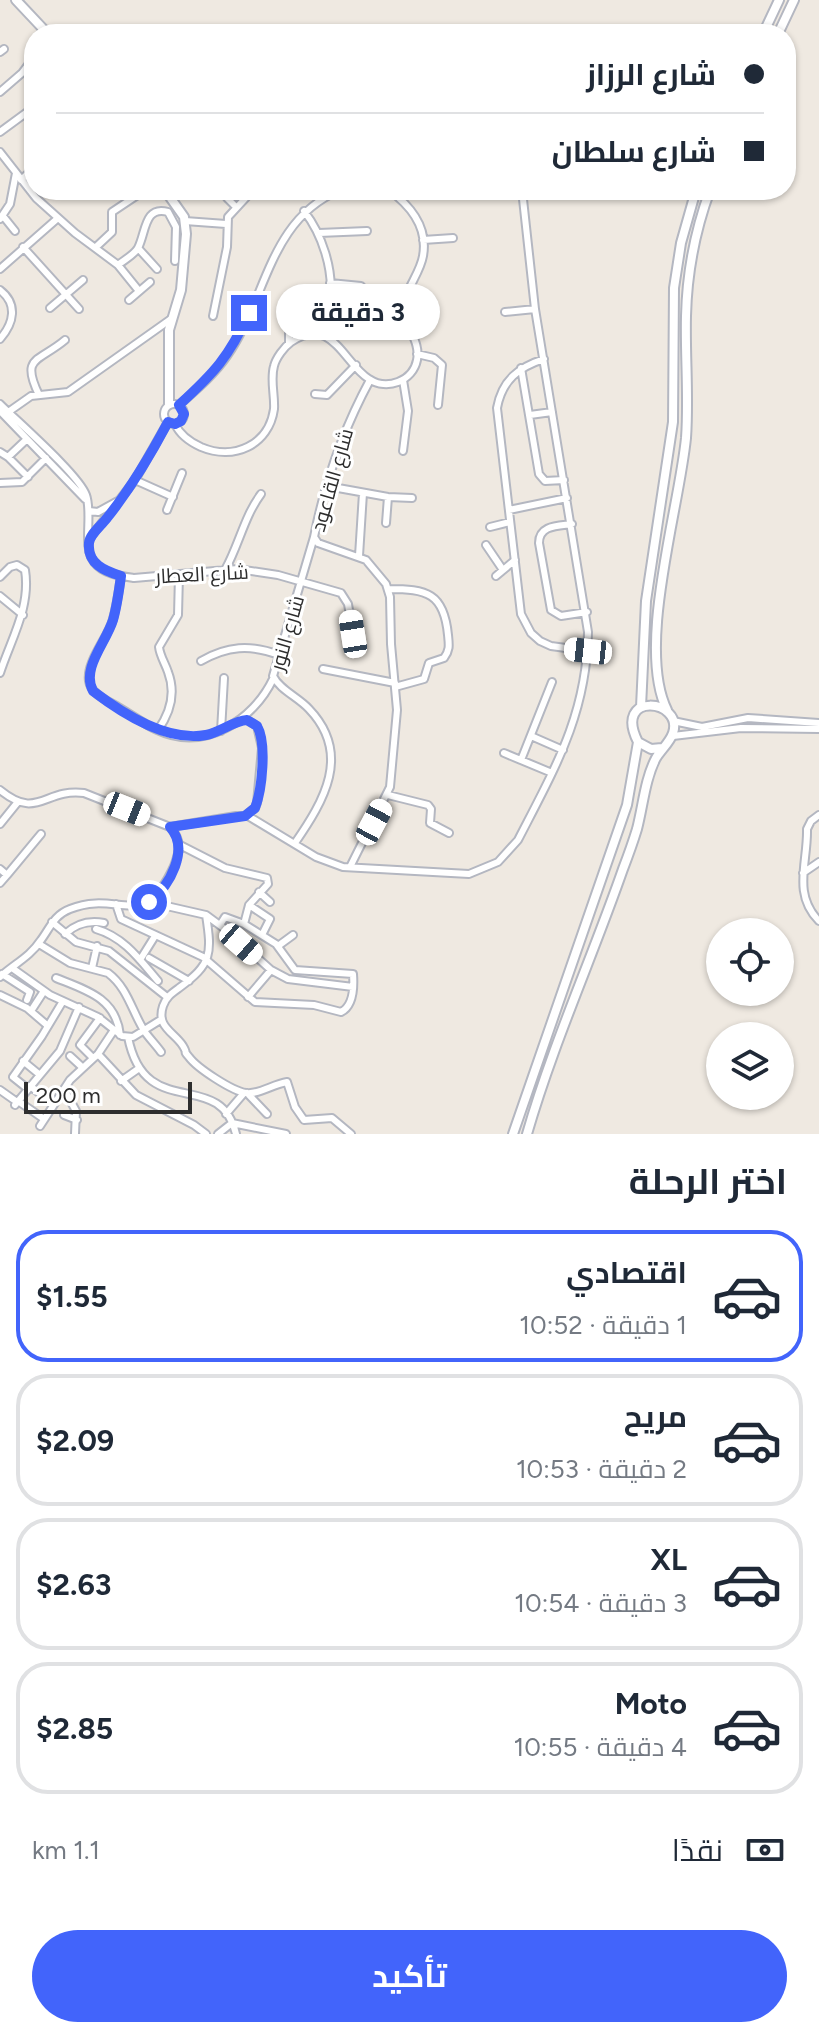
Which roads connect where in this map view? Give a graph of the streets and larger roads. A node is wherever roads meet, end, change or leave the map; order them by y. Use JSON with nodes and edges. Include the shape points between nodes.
{"nodes":[{"id":1,"x":16,"y":0,"type":"edge"},
{"id":2,"x":24,"y":0,"type":"edge"},
{"id":3,"x":794,"y":0,"type":"edge"},
{"id":4,"x":778,"y":2,"type":"edge"},
{"id":5,"x":789,"y":11,"type":"junction"},
{"id":6,"x":39,"y":24,"type":"edge"},
{"id":7,"x":46,"y":24,"type":"edge"},
{"id":8,"x":768,"y":24,"type":"edge"},
{"id":9,"x":783,"y":24,"type":"edge"},
{"id":10,"x":24,"y":70,"type":"edge"},
{"id":11,"x":0,"y":92,"type":"edge"},
{"id":12,"x":24,"y":114,"type":"edge"},
{"id":13,"x":0,"y":132,"type":"edge"},
{"id":14,"x":0,"y":152,"type":"edge"},
{"id":15,"x":16,"y":173,"type":"junction"},
{"id":16,"x":24,"y":177,"type":"edge"},
{"id":17,"x":21,"y":180,"type":"junction"},
{"id":18,"x":24,"y":184,"type":"edge"},
{"id":19,"x":38,"y":200,"type":"edge"},
{"id":20,"x":130,"y":200,"type":"edge"},
{"id":21,"x":171,"y":200,"type":"edge"},
{"id":22,"x":228,"y":200,"type":"edge"},
{"id":23,"x":246,"y":200,"type":"edge"},
{"id":24,"x":314,"y":200,"type":"edge"},
{"id":25,"x":399,"y":200,"type":"edge"},
{"id":26,"x":523,"y":200,"type":"edge"},
{"id":27,"x":693,"y":200,"type":"edge"},
{"id":28,"x":707,"y":200,"type":"edge"},
{"id":29,"x":236,"y":207,"type":"junction"},
{"id":30,"x":304,"y":211,"type":"junction"},
{"id":31,"x":2,"y":218,"type":"edge"},
{"id":32,"x":58,"y":218,"type":"junction"},
{"id":33,"x":185,"y":221,"type":"junction"},
{"id":34,"x":226,"y":224,"type":"junction"},
{"id":35,"x":15,"y":231,"type":"dead end"},
{"id":36,"x":367,"y":231,"type":"dead end"},
{"id":37,"x":319,"y":233,"type":"junction"},
{"id":38,"x":453,"y":238,"type":"dead end"},
{"id":39,"x":423,"y":240,"type":"junction"},
{"id":40,"x":23,"y":247,"type":"junction"},
{"id":41,"x":96,"y":247,"type":"junction"},
{"id":42,"x":138,"y":248,"type":"junction"},
{"id":43,"x":175,"y":261,"type":"dead end"},
{"id":44,"x":118,"y":265,"type":"junction"},
{"id":45,"x":0,"y":269,"type":"edge"},
{"id":46,"x":157,"y":269,"type":"dead end"},
{"id":47,"x":83,"y":280,"type":"dead end"},
{"id":48,"x":150,"y":282,"type":"dead end"},
{"id":49,"x":330,"y":283,"type":"junction"},
{"id":50,"x":0,"y":290,"type":"edge"},
{"id":51,"x":139,"y":291,"type":"junction"},
{"id":52,"x":66,"y":294,"type":"junction"},
{"id":53,"x":129,"y":300,"type":"dead end"},
{"id":54,"x":297,"y":302,"type":"dead end"},
{"id":55,"x":50,"y":308,"type":"dead end"},
{"id":56,"x":79,"y":309,"type":"dead end"},
{"id":57,"x":366,"y":309,"type":"dead end"},
{"id":58,"x":535,"y":309,"type":"junction"},
{"id":59,"x":505,"y":312,"type":"dead end"},
{"id":60,"x":213,"y":316,"type":"dead end"},
{"id":61,"x":171,"y":319,"type":"junction"},
{"id":62,"x":318,"y":335,"type":"junction"},
{"id":63,"x":0,"y":339,"type":"edge"},
{"id":64,"x":65,"y":340,"type":"dead end"},
{"id":65,"x":289,"y":343,"type":"junction"},
{"id":66,"x":417,"y":354,"type":"junction"},
{"id":67,"x":544,"y":359,"type":"junction"},
{"id":68,"x":356,"y":365,"type":"junction"},
{"id":69,"x":521,"y":368,"type":"junction"},
{"id":70,"x":370,"y":380,"type":"junction"},
{"id":71,"x":403,"y":380,"type":"junction"},
{"id":72,"x":315,"y":394,"type":"dead end"},
{"id":73,"x":39,"y":395,"type":"junction"},
{"id":74,"x":0,"y":404,"type":"edge"},
{"id":75,"x":174,"y":404,"type":"junction"},
{"id":76,"x":438,"y":405,"type":"dead end"},
{"id":77,"x":552,"y":412,"type":"junction"},
{"id":78,"x":4,"y":413,"type":"edge"},
{"id":79,"x":530,"y":415,"type":"junction"},
{"id":80,"x":171,"y":423,"type":"junction"},
{"id":81,"x":27,"y":439,"type":"junction"},
{"id":82,"x":403,"y":451,"type":"dead end"},
{"id":83,"x":0,"y":452,"type":"edge"},
{"id":84,"x":8,"y":457,"type":"junction"},
{"id":85,"x":46,"y":458,"type":"junction"},
{"id":86,"x":182,"y":473,"type":"dead end"},
{"id":87,"x":28,"y":477,"type":"junction"},
{"id":88,"x":135,"y":480,"type":"junction"},
{"id":89,"x":564,"y":480,"type":"junction"},
{"id":90,"x":0,"y":483,"type":"edge"},
{"id":91,"x":327,"y":486,"type":"junction"},
{"id":92,"x":363,"y":493,"type":"junction"},
{"id":93,"x":261,"y":494,"type":"dead end"},
{"id":94,"x":173,"y":497,"type":"junction"},
{"id":95,"x":388,"y":497,"type":"junction"},
{"id":96,"x":412,"y":498,"type":"dead end"},
{"id":97,"x":567,"y":498,"type":"junction"},
{"id":98,"x":121,"y":499,"type":"junction"},
{"id":99,"x":88,"y":502,"type":"junction"},
{"id":100,"x":167,"y":510,"type":"dead end"},
{"id":101,"x":509,"y":510,"type":"junction"},
{"id":102,"x":89,"y":511,"type":"junction"},
{"id":103,"x":510,"y":522,"type":"junction"},
{"id":104,"x":386,"y":523,"type":"dead end"},
{"id":105,"x":572,"y":524,"type":"junction"},
{"id":106,"x":490,"y":527,"type":"dead end"},
{"id":107,"x":314,"y":537,"type":"junction"},
{"id":108,"x":90,"y":538,"type":"junction"},
{"id":109,"x":486,"y":545,"type":"dead end"},
{"id":110,"x":359,"y":556,"type":"junction"},
{"id":111,"x":515,"y":560,"type":"junction"},
{"id":112,"x":225,"y":570,"type":"junction"},
{"id":113,"x":503,"y":570,"type":"junction"},
{"id":114,"x":179,"y":575,"type":"junction"},
{"id":115,"x":121,"y":576,"type":"junction"},
{"id":116,"x":496,"y":576,"type":"dead end"},
{"id":117,"x":0,"y":577,"type":"edge"},
{"id":118,"x":301,"y":581,"type":"junction"},
{"id":119,"x":388,"y":589,"type":"junction"},
{"id":120,"x":2,"y":601,"type":"edge"},
{"id":121,"x":587,"y":612,"type":"junction"},
{"id":122,"x":23,"y":615,"type":"junction"},
{"id":123,"x":353,"y":634,"type":"dead end"},
{"id":124,"x":0,"y":643,"type":"edge"},
{"id":125,"x":8,"y":649,"type":"junction"},
{"id":126,"x":588,"y":651,"type":"junction"},
{"id":127,"x":279,"y":655,"type":"junction"},
{"id":128,"x":201,"y":661,"type":"dead end"},
{"id":129,"x":323,"y":669,"type":"dead end"},
{"id":130,"x":0,"y":673,"type":"edge"},
{"id":131,"x":224,"y":678,"type":"dead end"},
{"id":132,"x":273,"y":679,"type":"junction"},
{"id":133,"x":552,"y":682,"type":"dead end"},
{"id":134,"x":395,"y":685,"type":"junction"},
{"id":135,"x":641,"y":707,"type":"junction"},
{"id":136,"x":667,"y":710,"type":"junction"},
{"id":137,"x":241,"y":720,"type":"junction"},
{"id":138,"x":673,"y":721,"type":"junction"},
{"id":139,"x":819,"y":723,"type":"edge"},
{"id":140,"x":784,"y":724,"type":"junction"},
{"id":141,"x":819,"y":729,"type":"edge"},
{"id":142,"x":158,"y":730,"type":"junction"},
{"id":143,"x":221,"y":731,"type":"junction"},
{"id":144,"x":531,"y":736,"type":"junction"},
{"id":145,"x":673,"y":736,"type":"junction"},
{"id":146,"x":638,"y":742,"type":"junction"},
{"id":147,"x":662,"y":748,"type":"junction"},
{"id":148,"x":563,"y":750,"type":"junction"},
{"id":149,"x":504,"y":753,"type":"dead end"},
{"id":150,"x":521,"y":760,"type":"junction"},
{"id":151,"x":552,"y":773,"type":"junction"},
{"id":152,"x":0,"y":790,"type":"edge"},
{"id":153,"x":388,"y":795,"type":"junction"},
{"id":154,"x":17,"y":803,"type":"junction"},
{"id":155,"x":627,"y":805,"type":"junction"},
{"id":156,"x":641,"y":809,"type":"junction"},
{"id":157,"x":819,"y":815,"type":"edge"},
{"id":158,"x":245,"y":816,"type":"junction"},
{"id":159,"x":0,"y":824,"type":"edge"},
{"id":160,"x":170,"y":827,"type":"junction"},
{"id":161,"x":449,"y":833,"type":"dead end"},
{"id":162,"x":41,"y":834,"type":"dead end"},
{"id":163,"x":295,"y":843,"type":"junction"},
{"id":164,"x":180,"y":845,"type":"junction"},
{"id":165,"x":806,"y":849,"type":"junction"},
{"id":166,"x":819,"y":860,"type":"edge"},
{"id":167,"x":350,"y":867,"type":"junction"},
{"id":168,"x":0,"y":869,"type":"edge"},
{"id":169,"x":803,"y":873,"type":"junction"},
{"id":170,"x":7,"y":875,"type":"junction"},
{"id":171,"x":0,"y":883,"type":"edge"},
{"id":172,"x":259,"y":892,"type":"junction"},
{"id":173,"x":149,"y":902,"type":"junction"},
{"id":174,"x":270,"y":902,"type":"dead end"},
{"id":175,"x":116,"y":904,"type":"junction"},
{"id":176,"x":249,"y":905,"type":"junction"},
{"id":177,"x":70,"y":909,"type":"junction"},
{"id":178,"x":206,"y":915,"type":"junction"},
{"id":179,"x":819,"y":921,"type":"edge"},
{"id":180,"x":52,"y":922,"type":"junction"},
{"id":181,"x":104,"y":923,"type":"dead end"},
{"id":182,"x":78,"y":924,"type":"junction"},
{"id":183,"x":244,"y":924,"type":"junction"},
{"id":184,"x":220,"y":925,"type":"junction"},
{"id":185,"x":134,"y":926,"type":"junction"},
{"id":186,"x":96,"y":929,"type":"dead end"},
{"id":187,"x":106,"y":932,"type":"junction"},
{"id":188,"x":65,"y":934,"type":"junction"},
{"id":189,"x":262,"y":935,"type":"junction"},
{"id":190,"x":293,"y":935,"type":"dead end"},
{"id":191,"x":155,"y":936,"type":"junction"},
{"id":192,"x":123,"y":943,"type":"junction"},
{"id":193,"x":39,"y":944,"type":"junction"},
{"id":194,"x":97,"y":946,"type":"junction"},
{"id":195,"x":278,"y":946,"type":"junction"},
{"id":196,"x":149,"y":958,"type":"dead end"},
{"id":197,"x":140,"y":960,"type":"junction"},
{"id":198,"x":207,"y":960,"type":"junction"},
{"id":199,"x":73,"y":964,"type":"junction"},
{"id":200,"x":12,"y":968,"type":"junction"},
{"id":201,"x":92,"y":968,"type":"junction"},
{"id":202,"x":173,"y":969,"type":"junction"},
{"id":203,"x":271,"y":970,"type":"junction"},
{"id":204,"x":1,"y":976,"type":"edge"},
{"id":205,"x":56,"y":978,"type":"dead end"},
{"id":206,"x":189,"y":981,"type":"junction"},
{"id":207,"x":66,"y":982,"type":"junction"},
{"id":208,"x":155,"y":983,"type":"junction"},
{"id":209,"x":353,"y":987,"type":"junction"},
{"id":210,"x":44,"y":991,"type":"junction"},
{"id":211,"x":88,"y":991,"type":"junction"},
{"id":212,"x":0,"y":995,"type":"edge"},
{"id":213,"x":167,"y":997,"type":"junction"},
{"id":214,"x":248,"y":997,"type":"junction"},
{"id":215,"x":27,"y":1000,"type":"dead end"},
{"id":216,"x":63,"y":1001,"type":"junction"},
{"id":217,"x":77,"y":1007,"type":"junction"},
{"id":218,"x":31,"y":1011,"type":"junction"},
{"id":219,"x":100,"y":1018,"type":"junction"},
{"id":220,"x":162,"y":1019,"type":"junction"},
{"id":221,"x":48,"y":1026,"type":"junction"},
{"id":222,"x":144,"y":1030,"type":"junction"},
{"id":223,"x":121,"y":1034,"type":"junction"},
{"id":224,"x":541,"y":1049,"type":"junction"},
{"id":225,"x":161,"y":1052,"type":"dead end"},
{"id":226,"x":70,"y":1056,"type":"dead end"},
{"id":227,"x":95,"y":1056,"type":"junction"},
{"id":228,"x":555,"y":1056,"type":"junction"},
{"id":229,"x":23,"y":1061,"type":"junction"},
{"id":230,"x":83,"y":1068,"type":"junction"},
{"id":231,"x":138,"y":1069,"type":"junction"},
{"id":232,"x":40,"y":1075,"type":"junction"},
{"id":233,"x":121,"y":1081,"type":"junction"},
{"id":234,"x":29,"y":1088,"type":"junction"},
{"id":235,"x":64,"y":1089,"type":"junction"},
{"id":236,"x":0,"y":1090,"type":"edge"},
{"id":237,"x":246,"y":1093,"type":"junction"},
{"id":238,"x":17,"y":1103,"type":"junction"},
{"id":239,"x":54,"y":1104,"type":"junction"},
{"id":240,"x":226,"y":1114,"type":"junction"},
{"id":241,"x":267,"y":1114,"type":"dead end"},
{"id":242,"x":64,"y":1115,"type":"dead end"},
{"id":243,"x":77,"y":1120,"type":"junction"},
{"id":244,"x":232,"y":1123,"type":"junction"},
{"id":245,"x":75,"y":1134,"type":"edge"},
{"id":246,"x":206,"y":1134,"type":"edge"},
{"id":247,"x":218,"y":1134,"type":"edge"},
{"id":248,"x":236,"y":1134,"type":"edge"},
{"id":249,"x":286,"y":1134,"type":"edge"},
{"id":250,"x":351,"y":1134,"type":"edge"},
{"id":251,"x":513,"y":1134,"type":"edge"},
{"id":252,"x":527,"y":1134,"type":"edge"}],
"edges":[{"from":1,"to":6,"type":"street"},
{"from":2,"to":7,"type":"street"},
{"from":3,"to":5,"type":"street"},
{"from":4,"to":5,"type":"street"},
{"from":4,"to":8,"type":"street"},
{"from":5,"to":9,"type":"street"},
{"from":10,"to":11,"type":"street"},
{"from":12,"to":13,"type":"street"},
{"from":14,"to":15,"type":"street"},
{"from":15,"to":17,"type":"street"},
{"from":15,"to":31,"type":"street"},
{"from":16,"to":17,"type":"street"},
{"from":17,"to":18,"type":"street"},
{"from":19,"to":32,"type":"street"},
{"from":20,"to":41,"type":"street","via":[[112,212],[112,232]]},
{"from":21,"to":33,"type":"street"},
{"from":22,"to":29,"type":"street"},
{"from":23,"to":29,"type":"street"},
{"from":24,"to":30,"type":"street"},
{"from":25,"to":39,"type":"street","via":[[415,217]]},
{"from":26,"to":58,"type":"street"},
{"from":27,"to":135,"type":"street","via":[[674,288],[673,422],[646,601]]},
{"from":28,"to":136,"type":"street","via":[[690,268],[686,435],[658,622],[657,681]]},
{"from":29,"to":34,"type":"street"},
{"from":30,"to":37,"type":"street"},
{"from":30,"to":75,"type":"street","via":[[276,254],[227,357]]},
{"from":31,"to":35,"type":"street"},
{"from":32,"to":40,"type":"street"},
{"from":32,"to":41,"type":"street"},
{"from":33,"to":34,"type":"street"},
{"from":33,"to":61,"type":"street","via":[[181,290]]},
{"from":34,"to":60,"type":"street","via":[[227,247]]},
{"from":36,"to":37,"type":"street"},
{"from":37,"to":49,"type":"street"},
{"from":38,"to":39,"type":"street"},
{"from":39,"to":66,"type":"street","via":[[421,263],[404,309]]},
{"from":40,"to":45,"type":"street"},
{"from":40,"to":52,"type":"street"},
{"from":41,"to":44,"type":"street"},
{"from":42,"to":43,"type":"street","via":[[151,214],[168,212],[176,227]]},
{"from":42,"to":44,"type":"street"},
{"from":42,"to":46,"type":"street"},
{"from":44,"to":51,"type":"street"},
{"from":47,"to":52,"type":"street"},
{"from":48,"to":51,"type":"street"},
{"from":49,"to":57,"type":"street","via":[[361,286]]},
{"from":49,"to":62,"type":"street"},
{"from":50,"to":63,"type":"street","via":[[11,301],[13,315]]},
{"from":51,"to":53,"type":"street"},
{"from":52,"to":55,"type":"street"},
{"from":52,"to":56,"type":"street"},
{"from":54,"to":65,"type":"street","via":[[289,319]]},
{"from":58,"to":59,"type":"street"},
{"from":58,"to":67,"type":"street"},
{"from":61,"to":73,"type":"street","via":[[68,392]]},
{"from":61,"to":75,"type":"street","via":[[168,386]]},
{"from":62,"to":65,"type":"street"},
{"from":62,"to":68,"type":"street","via":[[335,342]]},
{"from":64,"to":73,"type":"street","via":[[31,367]]},
{"from":65,"to":80,"type":"street","via":[[274,366],[271,421],[254,444],[235,453],[211,451],[192,443]]},
{"from":66,"to":71,"type":"street","via":[[412,372]]},
{"from":66,"to":76,"type":"street","via":[[442,365]]},
{"from":67,"to":69,"type":"street"},
{"from":67,"to":77,"type":"street"},
{"from":68,"to":70,"type":"street"},
{"from":68,"to":72,"type":"street","via":[[327,395]]},
{"from":69,"to":79,"type":"street"},
{"from":69,"to":101,"type":"street","via":[[505,385],[497,408]]},
{"from":70,"to":71,"type":"street"},
{"from":70,"to":91,"type":"street","name":"شارع القاعود","via":[[344,430]]},
{"from":71,"to":82,"type":"street","via":[[408,411]]},
{"from":73,"to":78,"type":"street"},
{"from":74,"to":78,"type":"street"},
{"from":75,"to":80,"type":"street","via":[[164,413]]},
{"from":75,"to":80,"type":"street","via":[[183,417]]},
{"from":77,"to":79,"type":"street"},
{"from":77,"to":89,"type":"street"},
{"from":78,"to":81,"type":"street"},
{"from":78,"to":99,"type":"street","via":[[78,482]]},
{"from":79,"to":89,"type":"street","via":[[540,477]]},
{"from":80,"to":88,"type":"street"},
{"from":81,"to":84,"type":"street"},
{"from":81,"to":85,"type":"street"},
{"from":83,"to":84,"type":"street"},
{"from":84,"to":87,"type":"street"},
{"from":85,"to":87,"type":"street"},
{"from":85,"to":99,"type":"street"},
{"from":86,"to":94,"type":"street"},
{"from":87,"to":90,"type":"street"},
{"from":88,"to":94,"type":"street"},
{"from":88,"to":98,"type":"street"},
{"from":89,"to":97,"type":"street"},
{"from":91,"to":92,"type":"street"},
{"from":91,"to":107,"type":"street","name":"شارع القاعود"},
{"from":92,"to":95,"type":"street"},
{"from":92,"to":110,"type":"street"},
{"from":93,"to":112,"type":"street"},
{"from":94,"to":100,"type":"street"},
{"from":95,"to":96,"type":"street"},
{"from":95,"to":104,"type":"street"},
{"from":97,"to":101,"type":"street"},
{"from":97,"to":105,"type":"street"},
{"from":98,"to":102,"type":"street","via":[[98,512]]},
{"from":98,"to":108,"type":"street"},
{"from":99,"to":102,"type":"street"},
{"from":101,"to":103,"type":"street"},
{"from":102,"to":108,"type":"street"},
{"from":103,"to":106,"type":"street"},
{"from":103,"to":111,"type":"street"},
{"from":105,"to":121,"type":"street"},
{"from":105,"to":121,"type":"street","via":[[548,528],[540,535],[546,581],[554,613]]},
{"from":107,"to":110,"type":"street","name":"شارع القاعود"},
{"from":107,"to":118,"type":"street","name":"شارع النور"},
{"from":108,"to":115,"type":"street","via":[[93,561]]},
{"from":109,"to":113,"type":"street"},
{"from":110,"to":119,"type":"street"},
{"from":111,"to":113,"type":"street"},
{"from":111,"to":126,"type":"street","via":[[519,606],[531,633],[551,646]]},
{"from":112,"to":114,"type":"street","name":"شارع العطار"},
{"from":112,"to":118,"type":"street","name":"شارع العطار","via":[[250,569]]},
{"from":113,"to":116,"type":"street"},
{"from":114,"to":115,"type":"street","name":"شارع العطار"},
{"from":114,"to":142,"type":"street","via":[[178,615],[159,647],[172,695]]},
{"from":115,"to":142,"type":"street","via":[[113,620],[89,671],[89,683],[98,695]]},
{"from":117,"to":122,"type":"street","via":[[13,566],[25,570]]},
{"from":118,"to":123,"type":"street","name":"شارع العطار","via":[[345,597]]},
{"from":118,"to":127,"type":"street","name":"شارع النور"},
{"from":119,"to":134,"type":"street"},
{"from":119,"to":134,"type":"street","via":[[434,597],[446,616],[449,649],[444,658],[427,666],[424,679]]},
{"from":120,"to":122,"type":"street"},
{"from":121,"to":126,"type":"street"},
{"from":122,"to":125,"type":"street"},
{"from":124,"to":125,"type":"street"},
{"from":125,"to":130,"type":"street"},
{"from":126,"to":148,"type":"street","via":[[579,708]]},
{"from":127,"to":128,"type":"street","via":[[239,647]]},
{"from":127,"to":132,"type":"street","name":"شارع النور"},
{"from":129,"to":134,"type":"street"},
{"from":131,"to":143,"type":"street"},
{"from":132,"to":137,"type":"street"},
{"from":132,"to":163,"type":"street","name":"شارع النور","via":[[311,710],[330,752],[324,797]]},
{"from":133,"to":144,"type":"street"},
{"from":134,"to":153,"type":"street","via":[[396,733]]},
{"from":135,"to":136,"type":"street"},
{"from":135,"to":146,"type":"street","via":[[632,721]]},
{"from":136,"to":138,"type":"street"},
{"from":137,"to":143,"type":"street"},
{"from":137,"to":158,"type":"street","via":[[257,726],[262,748],[257,803]]},
{"from":138,"to":140,"type":"street","via":[[702,727],[748,718]]},
{"from":138,"to":145,"type":"street"},
{"from":139,"to":140,"type":"street"},
{"from":140,"to":141,"type":"street"},
{"from":140,"to":145,"type":"street"},
{"from":142,"to":143,"type":"street","via":[[196,736]]},
{"from":144,"to":148,"type":"street"},
{"from":144,"to":150,"type":"street"},
{"from":145,"to":147,"type":"street"},
{"from":146,"to":147,"type":"street"},
{"from":146,"to":155,"type":"street"},
{"from":147,"to":156,"type":"street","via":[[651,767]]},
{"from":148,"to":151,"type":"street"},
{"from":149,"to":150,"type":"street"},
{"from":150,"to":151,"type":"street"},
{"from":151,"to":167,"type":"street","via":[[514,846],[491,867],[461,875]]},
{"from":152,"to":154,"type":"street"},
{"from":153,"to":161,"type":"street","via":[[428,805],[432,826]]},
{"from":153,"to":167,"type":"street"},
{"from":154,"to":159,"type":"street"},
{"from":154,"to":160,"type":"street","via":[[84,793]]},
{"from":155,"to":156,"type":"street"},
{"from":155,"to":224,"type":"street"},
{"from":156,"to":228,"type":"street"},
{"from":157,"to":165,"type":"street","via":[[808,826]]},
{"from":158,"to":160,"type":"street"},
{"from":158,"to":163,"type":"street"},
{"from":160,"to":164,"type":"street"},
{"from":162,"to":170,"type":"street"},
{"from":163,"to":167,"type":"street","via":[[322,861]]},
{"from":164,"to":172,"type":"street","via":[[225,868],[267,878]]},
{"from":164,"to":173,"type":"street","via":[[167,880]]},
{"from":165,"to":166,"type":"street"},
{"from":165,"to":169,"type":"street"},
{"from":166,"to":169,"type":"street"},
{"from":168,"to":170,"type":"street"},
{"from":169,"to":179,"type":"street","via":[[804,899]]},
{"from":170,"to":171,"type":"street"},
{"from":172,"to":174,"type":"street"},
{"from":172,"to":176,"type":"street"},
{"from":173,"to":175,"type":"street"},
{"from":173,"to":178,"type":"street"},
{"from":175,"to":177,"type":"street"},
{"from":175,"to":185,"type":"street","via":[[120,918]]},
{"from":176,"to":183,"type":"street"},
{"from":176,"to":189,"type":"street","via":[[270,919]]},
{"from":177,"to":180,"type":"street"},
{"from":177,"to":182,"type":"street"},
{"from":178,"to":184,"type":"street"},
{"from":178,"to":198,"type":"street","via":[[211,947]]},
{"from":180,"to":188,"type":"street"},
{"from":180,"to":193,"type":"street"},
{"from":181,"to":182,"type":"street"},
{"from":182,"to":188,"type":"street"},
{"from":183,"to":184,"type":"street","via":[[225,917]]},
{"from":183,"to":189,"type":"street"},
{"from":184,"to":203,"type":"street"},
{"from":185,"to":191,"type":"street"},
{"from":185,"to":192,"type":"street"},
{"from":186,"to":187,"type":"street"},
{"from":187,"to":192,"type":"street"},
{"from":187,"to":194,"type":"street"},
{"from":188,"to":194,"type":"street"},
{"from":189,"to":195,"type":"street"},
{"from":190,"to":195,"type":"street"},
{"from":191,"to":197,"type":"street"},
{"from":191,"to":198,"type":"street"},
{"from":192,"to":197,"type":"street"},
{"from":193,"to":199,"type":"street"},
{"from":193,"to":200,"type":"street"},
{"from":194,"to":201,"type":"street"},
{"from":194,"to":208,"type":"street"},
{"from":195,"to":209,"type":"street","via":[[293,969],[351,973]]},
{"from":196,"to":202,"type":"street"},
{"from":197,"to":208,"type":"street"},
{"from":198,"to":206,"type":"street"},
{"from":198,"to":214,"type":"street"},
{"from":199,"to":201,"type":"street"},
{"from":199,"to":207,"type":"street"},
{"from":200,"to":204,"type":"street"},
{"from":200,"to":210,"type":"street"},
{"from":201,"to":222,"type":"street","via":[[113,977]]},
{"from":202,"to":206,"type":"street"},
{"from":202,"to":208,"type":"street"},
{"from":203,"to":209,"type":"street","via":[[295,981]]},
{"from":203,"to":214,"type":"street"},
{"from":204,"to":215,"type":"street","via":[[30,992]]},
{"from":205,"to":207,"type":"street"},
{"from":206,"to":213,"type":"street"},
{"from":207,"to":211,"type":"street"},
{"from":208,"to":213,"type":"street"},
{"from":209,"to":214,"type":"street","via":[[341,1012],[314,1005],[259,1003]]},
{"from":210,"to":216,"type":"street"},
{"from":210,"to":218,"type":"street"},
{"from":211,"to":217,"type":"street"},
{"from":211,"to":223,"type":"street","via":[[111,1006]]},
{"from":212,"to":218,"type":"street"},
{"from":213,"to":220,"type":"street"},
{"from":216,"to":217,"type":"street"},
{"from":216,"to":221,"type":"street"},
{"from":217,"to":219,"type":"street"},
{"from":217,"to":232,"type":"street","via":[[60,1051]]},
{"from":218,"to":221,"type":"street"},
{"from":219,"to":223,"type":"street"},
{"from":219,"to":227,"type":"street","via":[[80,1045]]},
{"from":220,"to":222,"type":"street"},
{"from":220,"to":237,"type":"street","via":[[196,1065]]},
{"from":221,"to":229,"type":"street"},
{"from":222,"to":223,"type":"street"},
{"from":222,"to":225,"type":"street"},
{"from":223,"to":227,"type":"street"},
{"from":223,"to":231,"type":"street"},
{"from":224,"to":228,"type":"street"},
{"from":224,"to":251,"type":"street"},
{"from":226,"to":230,"type":"street"},
{"from":227,"to":230,"type":"street"},
{"from":227,"to":233,"type":"street"},
{"from":228,"to":252,"type":"street"},
{"from":229,"to":232,"type":"street"},
{"from":229,"to":234,"type":"street","via":[[13,1078]]},
{"from":230,"to":235,"type":"street"},
{"from":231,"to":233,"type":"street"},
{"from":231,"to":240,"type":"street","via":[[150,1083],[209,1099]]},
{"from":232,"to":234,"type":"street"},
{"from":233,"to":246,"type":"street"},
{"from":234,"to":238,"type":"street"},
{"from":234,"to":239,"type":"street"},
{"from":235,"to":239,"type":"street"},
{"from":235,"to":243,"type":"street"},
{"from":236,"to":238,"type":"street"},
{"from":237,"to":240,"type":"street"},
{"from":237,"to":241,"type":"street"},
{"from":237,"to":250,"type":"street","via":[[287,1082],[299,1116],[307,1121],[337,1119]]},
{"from":238,"to":239,"type":"street","via":[[42,1123]]},
{"from":240,"to":244,"type":"street"},
{"from":242,"to":243,"type":"street"},
{"from":243,"to":245,"type":"street"},
{"from":244,"to":247,"type":"street"},
{"from":244,"to":248,"type":"street"},
{"from":244,"to":249,"type":"street"}]}
